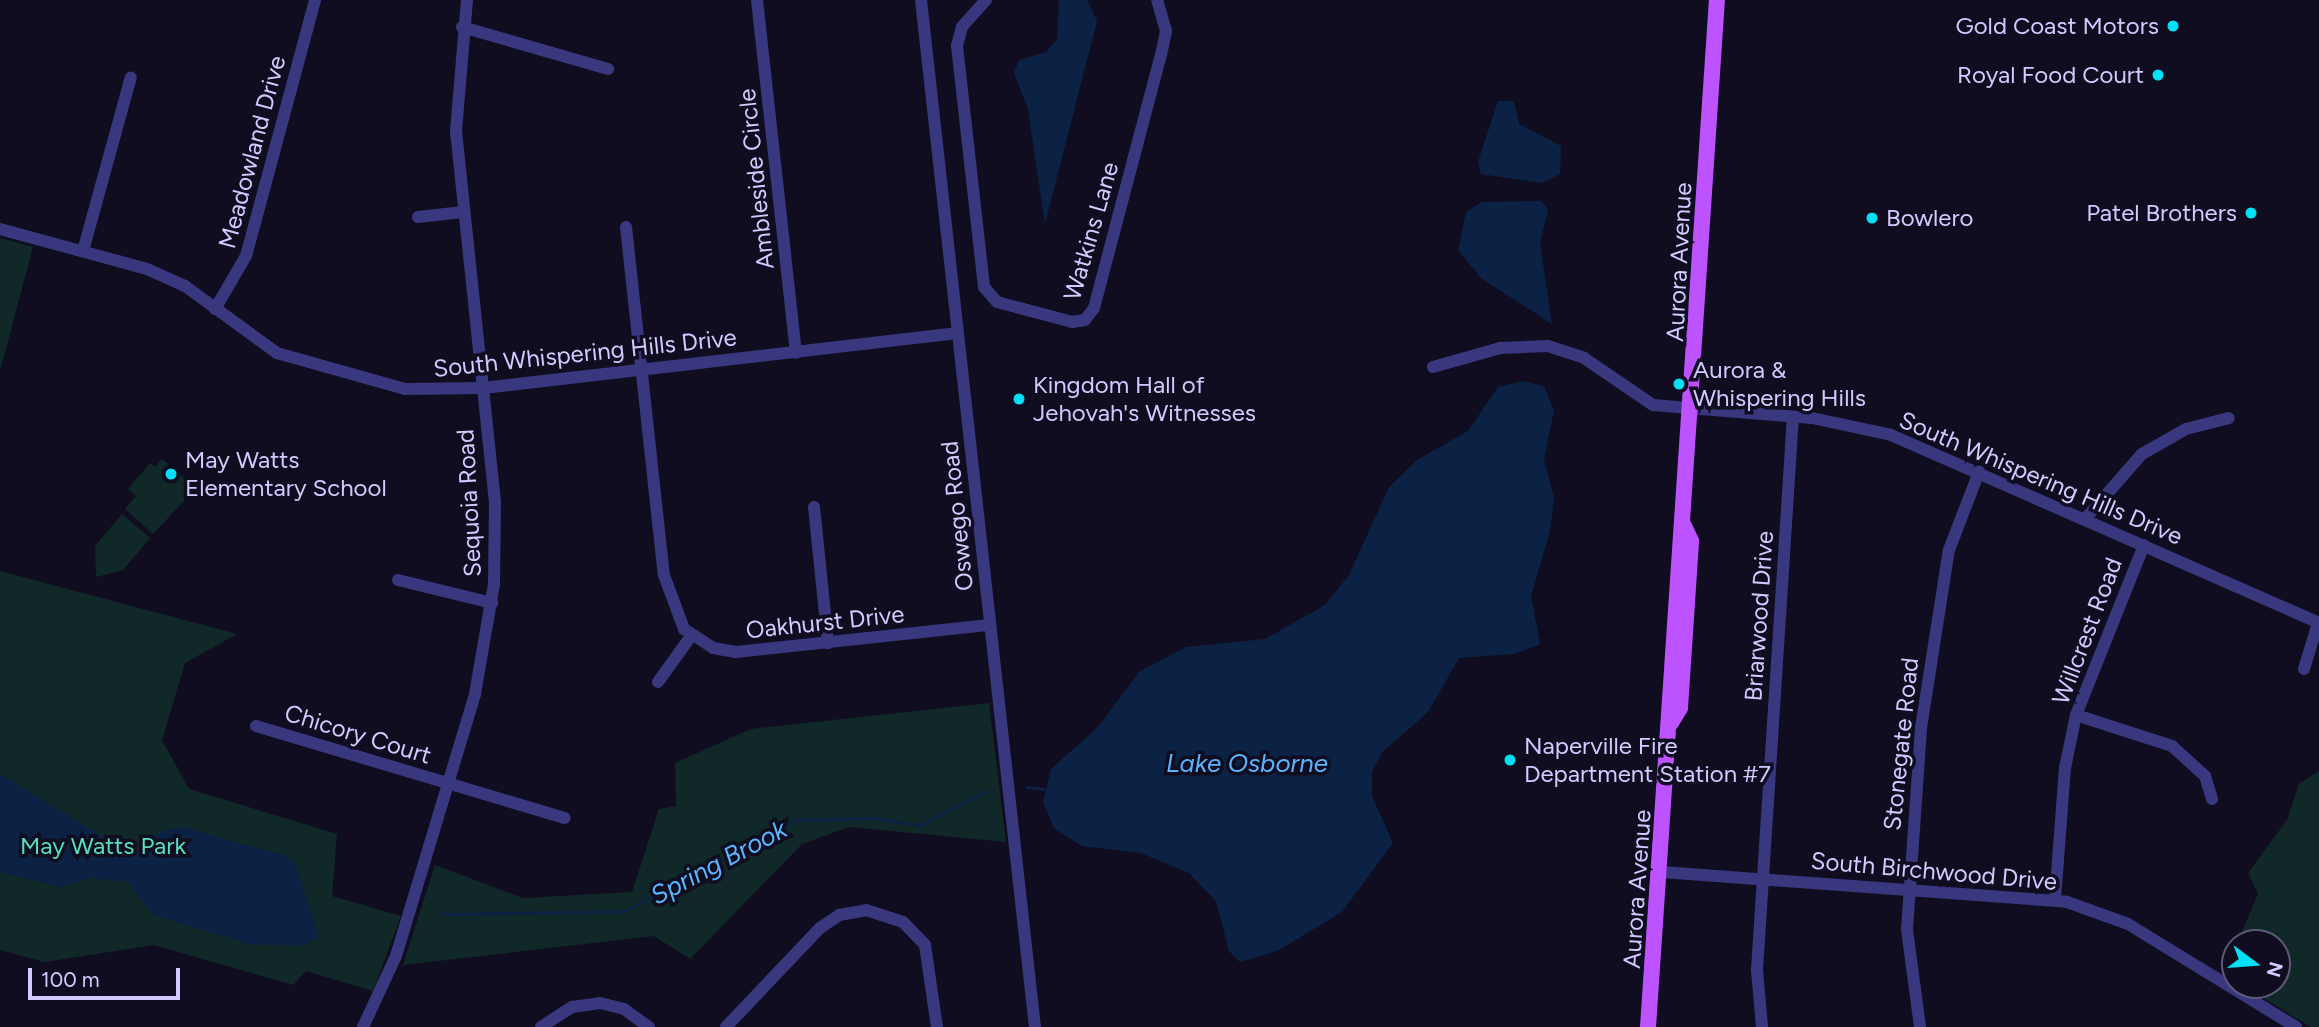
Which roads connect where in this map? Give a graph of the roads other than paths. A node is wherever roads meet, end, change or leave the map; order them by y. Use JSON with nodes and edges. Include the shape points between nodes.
{"nodes":[{"id":1,"x":315,"y":0,"type":"edge"},
{"id":2,"x":467,"y":0,"type":"edge"},
{"id":3,"x":757,"y":0,"type":"edge"},
{"id":4,"x":921,"y":0,"type":"edge"},
{"id":5,"x":985,"y":0,"type":"edge"},
{"id":6,"x":1157,"y":0,"type":"edge"},
{"id":7,"x":1717,"y":0,"type":"edge"},
{"id":8,"x":462,"y":27,"type":"junction"},
{"id":9,"x":608,"y":69,"type":"dead end"},
{"id":10,"x":131,"y":77,"type":"dead end"},
{"id":11,"x":463,"y":212,"type":"junction"},
{"id":12,"x":418,"y":217,"type":"dead end"},
{"id":13,"x":626,"y":227,"type":"dead end"},
{"id":14,"x":0,"y":229,"type":"edge"},
{"id":15,"x":83,"y":251,"type":"junction"},
{"id":16,"x":215,"y":309,"type":"junction"},
{"id":17,"x":958,"y":333,"type":"junction"},
{"id":18,"x":796,"y":353,"type":"junction"},
{"id":19,"x":1433,"y":366,"type":"dead end"},
{"id":20,"x":642,"y":369,"type":"junction"},
{"id":21,"x":483,"y":388,"type":"junction"},
{"id":22,"x":1693,"y":410,"type":"junction"},
{"id":23,"x":1793,"y":417,"type":"junction"},
{"id":24,"x":2229,"y":418,"type":"dead end"},
{"id":25,"x":1979,"y":472,"type":"junction"},
{"id":26,"x":814,"y":507,"type":"dead end"},
{"id":27,"x":2085,"y":519,"type":"junction"},
{"id":28,"x":2144,"y":545,"type":"junction"},
{"id":29,"x":398,"y":580,"type":"dead end"},
{"id":30,"x":492,"y":603,"type":"junction"},
{"id":31,"x":2318,"y":623,"type":"edge"},
{"id":32,"x":990,"y":625,"type":"junction"},
{"id":33,"x":691,"y":636,"type":"junction"},
{"id":34,"x":828,"y":643,"type":"junction"},
{"id":35,"x":2304,"y":669,"type":"dead end"},
{"id":36,"x":658,"y":682,"type":"dead end"},
{"id":37,"x":2076,"y":715,"type":"junction"},
{"id":38,"x":256,"y":726,"type":"dead end"},
{"id":39,"x":449,"y":783,"type":"junction"},
{"id":40,"x":2212,"y":799,"type":"dead end"},
{"id":41,"x":565,"y":818,"type":"dead end"},
{"id":42,"x":1662,"y":872,"type":"junction"},
{"id":43,"x":1762,"y":879,"type":"junction"},
{"id":44,"x":1909,"y":888,"type":"junction"},
{"id":45,"x":2055,"y":900,"type":"junction"},
{"id":46,"x":1651,"y":1024,"type":"edge"},
{"id":47,"x":363,"y":1027,"type":"edge"},
{"id":48,"x":541,"y":1027,"type":"edge"},
{"id":49,"x":649,"y":1027,"type":"edge"},
{"id":50,"x":726,"y":1027,"type":"edge"},
{"id":51,"x":937,"y":1027,"type":"edge"},
{"id":52,"x":1034,"y":1027,"type":"edge"},
{"id":53,"x":1762,"y":1027,"type":"edge"},
{"id":54,"x":1920,"y":1027,"type":"edge"},
{"id":55,"x":2296,"y":1027,"type":"edge"}],
"edges":[{"from":1,"to":16,"type":"street","name":"Meadowland Drive","via":[[246,256]]},
{"from":2,"to":8,"type":"street","name":"Sequoia Road"},
{"from":3,"to":18,"type":"street","name":"Ambleside Circle"},
{"from":4,"to":17,"type":"street","name":"Oswego Road"},
{"from":5,"to":6,"type":"street","name":"Watkins Lane","via":[[962,27],[957,46],[984,287],[997,302],[1072,322],[1085,320],[1094,308],[1161,55],[1166,31]]},
{"from":7,"to":22,"type":"main road","name":"Aurora Avenue"},
{"from":8,"to":9,"type":"street"},
{"from":8,"to":11,"type":"street","name":"Sequoia Road","via":[[456,131]]},
{"from":10,"to":15,"type":"street"},
{"from":11,"to":12,"type":"street"},
{"from":11,"to":21,"type":"street","name":"Sequoia Road"},
{"from":13,"to":20,"type":"street"},
{"from":14,"to":15,"type":"street","name":"South Whispering Hills Drive"},
{"from":15,"to":16,"type":"street","name":"South Whispering Hills Drive","via":[[169,278]]},
{"from":16,"to":21,"type":"street","name":"South Whispering Hills Drive","via":[[265,346],[309,366],[405,389]]},
{"from":17,"to":18,"type":"street","name":"South Whispering Hills Drive"},
{"from":17,"to":32,"type":"street","name":"Oswego Road"},
{"from":18,"to":20,"type":"street","name":"South Whispering Hills Drive"},
{"from":19,"to":22,"type":"street","name":"South Whispering Hills Drive","via":[[1500,348],[1548,345],[1584,358],[1642,402]]},
{"from":20,"to":21,"type":"street","name":"South Whispering Hills Drive"},
{"from":20,"to":33,"type":"street","via":[[668,599]]},
{"from":21,"to":30,"type":"street","name":"Sequoia Road","via":[[495,502]]},
{"from":22,"to":23,"type":"street","name":"South Whispering Hills Drive"},
{"from":22,"to":42,"type":"main road","name":"Aurora Avenue","via":[[1684,526],[1691,541],[1680,708],[1671,723]]},
{"from":23,"to":25,"type":"street","name":"South Whispering Hills Drive","via":[[1891,435]]},
{"from":23,"to":43,"type":"street","name":"Briarwood Drive"},
{"from":24,"to":27,"type":"street","via":[[2186,429],[2142,454]]},
{"from":25,"to":27,"type":"street","name":"South Whispering Hills Drive"},
{"from":25,"to":44,"type":"street","name":"Stonegate Road","via":[[1943,577],[1921,728]]},
{"from":26,"to":34,"type":"street"},
{"from":27,"to":28,"type":"street","name":"South Whispering Hills Drive"},
{"from":28,"to":31,"type":"street","name":"South Whispering Hills Drive"},
{"from":28,"to":37,"type":"street","name":"Willcrest Road"},
{"from":29,"to":30,"type":"street"},
{"from":30,"to":39,"type":"street","name":"Sequoia Road"},
{"from":31,"to":35,"type":"street"},
{"from":32,"to":34,"type":"street","name":"Oakhurst Drive"},
{"from":32,"to":52,"type":"street","name":"Oswego Road"},
{"from":33,"to":34,"type":"street","name":"Oakhurst Drive","via":[[736,652]]},
{"from":33,"to":36,"type":"street"},
{"from":37,"to":40,"type":"street","via":[[2172,746],[2205,776]]},
{"from":37,"to":45,"type":"street","name":"Willcrest Road","via":[[2065,768]]},
{"from":38,"to":39,"type":"street","name":"Chicory Court"},
{"from":39,"to":41,"type":"street","name":"Chicory Court"},
{"from":39,"to":47,"type":"street","name":"Sequoia Road","via":[[396,956]]},
{"from":42,"to":43,"type":"street","name":"South Birchwood Drive"},
{"from":42,"to":46,"type":"main road","name":"Aurora Avenue"},
{"from":43,"to":44,"type":"street","name":"South Birchwood Drive"},
{"from":43,"to":53,"type":"street","name":"Briarwood Drive","via":[[1757,970]]},
{"from":44,"to":45,"type":"street","name":"South Birchwood Drive"},
{"from":44,"to":54,"type":"street","name":"Stonegate Road","via":[[1907,949]]},
{"from":45,"to":55,"type":"street","name":"South Birchwood Drive","via":[[2128,925]]},
{"from":48,"to":49,"type":"street","via":[[572,1007],[600,1003],[624,1009]]},
{"from":50,"to":51,"type":"street","via":[[820,928],[839,915],[866,910],[904,922],[925,945]]}]}
